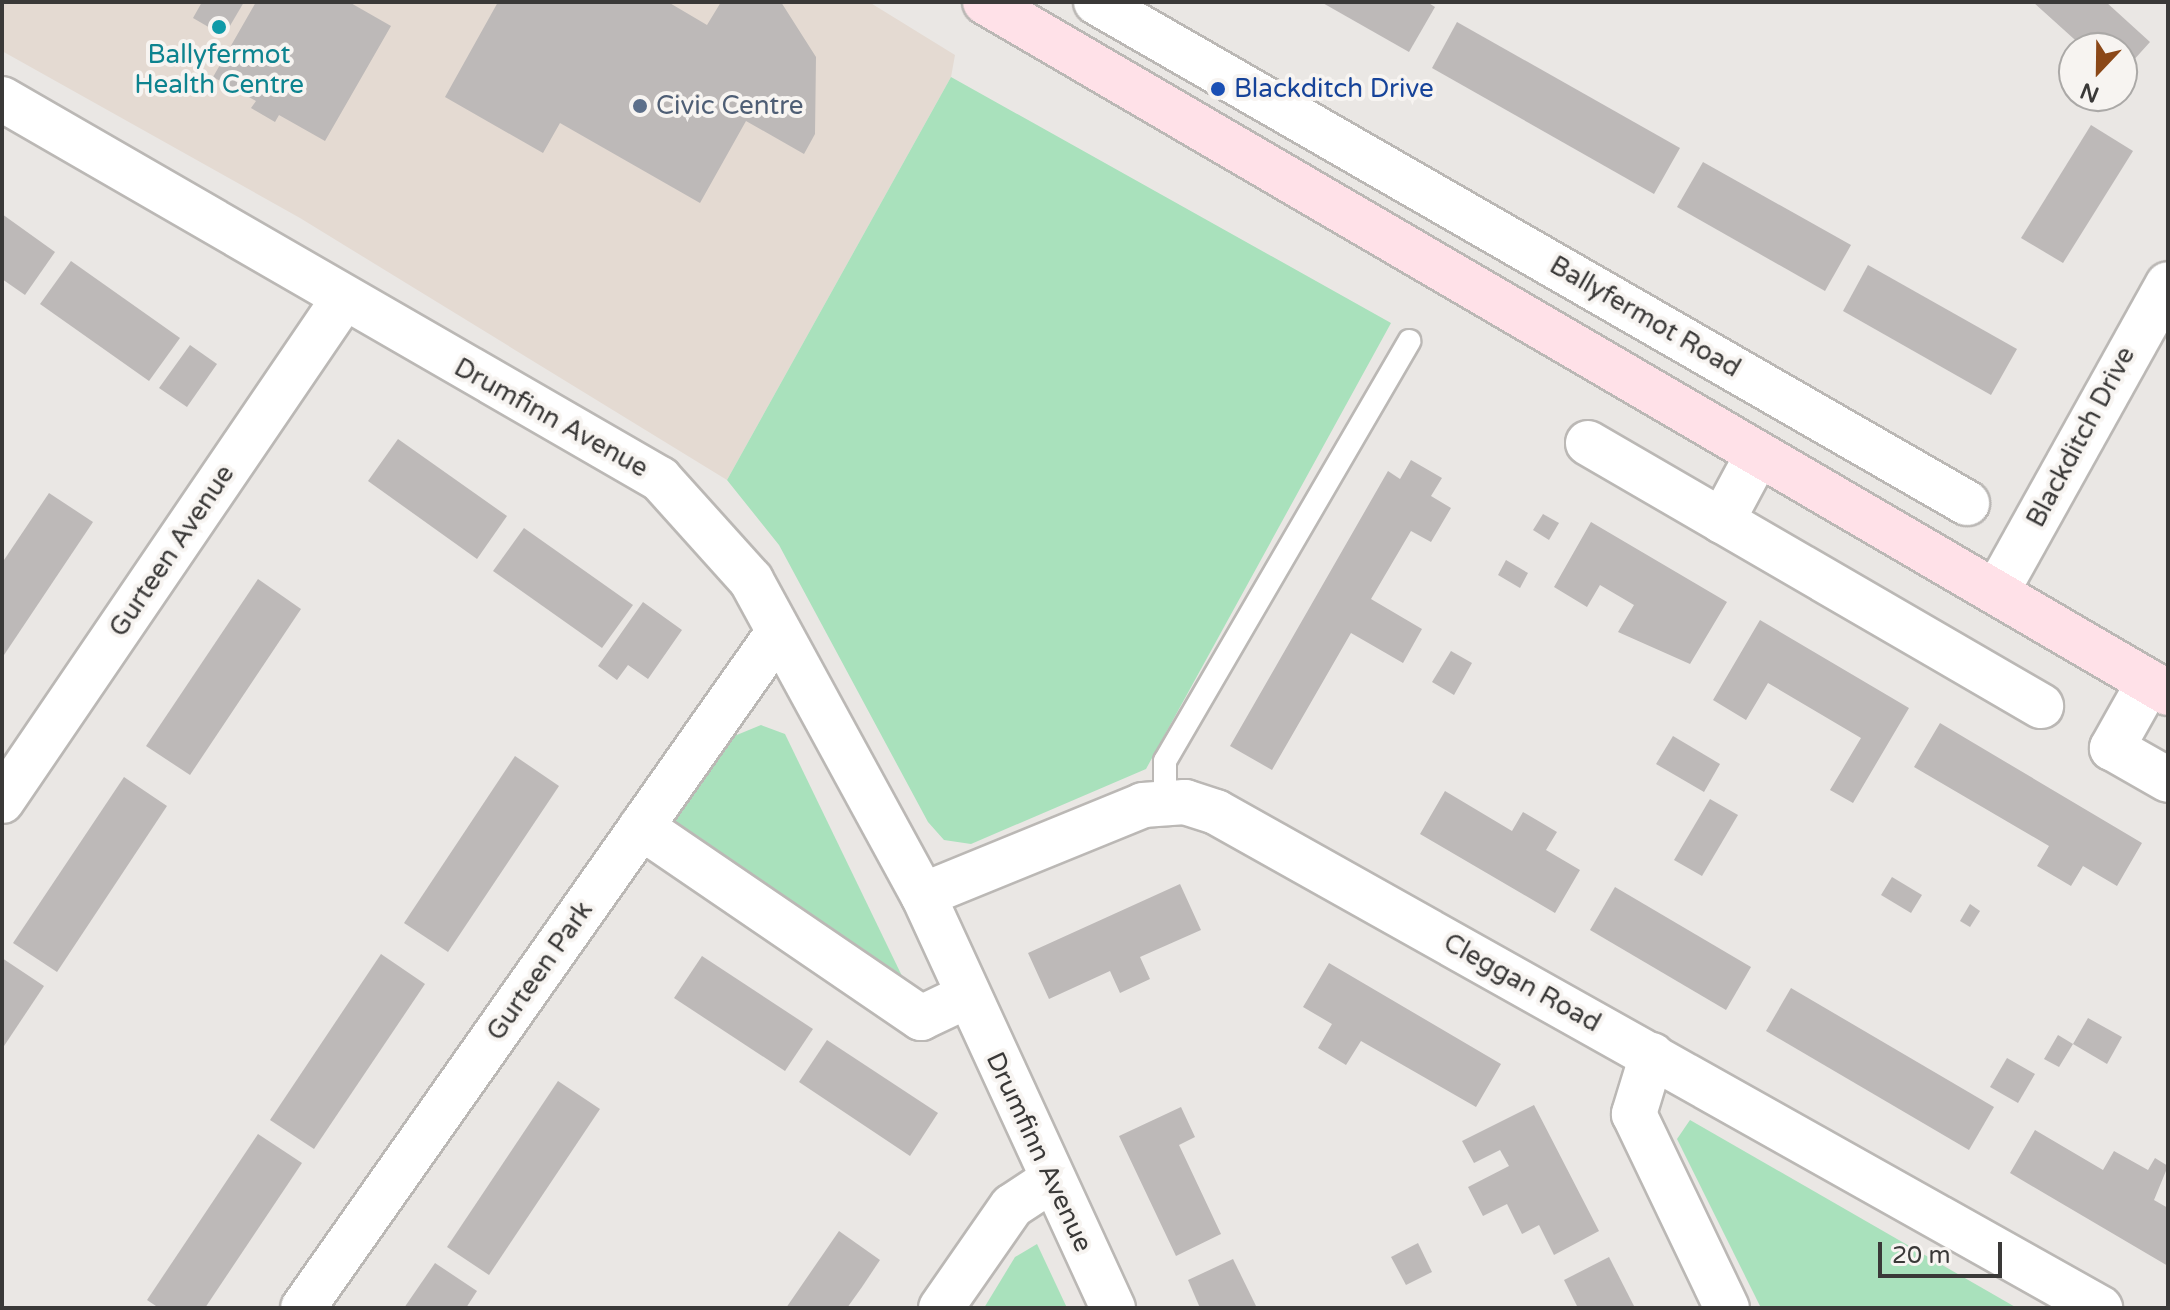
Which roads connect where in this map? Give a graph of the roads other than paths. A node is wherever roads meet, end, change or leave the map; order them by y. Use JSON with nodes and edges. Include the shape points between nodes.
{"nodes":[{"id":1,"x":985,"y":2,"type":"edge"},
{"id":2,"x":1096,"y":2,"type":"edge"},
{"id":3,"x":2,"y":99,"type":"edge"},
{"id":4,"x":1402,"y":178,"type":"junction"},
{"id":5,"x":1372,"y":232,"type":"junction"},
{"id":6,"x":2168,"y":284,"type":"edge"},
{"id":7,"x":342,"y":301,"type":"junction"},
{"id":8,"x":1409,"y":341,"type":"dead end"},
{"id":9,"x":1588,"y":443,"type":"dead end"},
{"id":10,"x":1758,"y":454,"type":"junction"},
{"id":11,"x":1887,"y":457,"type":"junction"},
{"id":12,"x":1967,"y":503,"type":"dead end"},
{"id":13,"x":1857,"y":512,"type":"junction"},
{"id":14,"x":1722,"y":521,"type":"junction"},
{"id":15,"x":1997,"y":591,"type":"junction"},
{"id":16,"x":777,"y":634,"type":"junction"},
{"id":17,"x":2159,"y":687,"type":"edge"},
{"id":18,"x":2041,"y":706,"type":"dead end"},
{"id":19,"x":2168,"y":780,"type":"edge"},
{"id":20,"x":2,"y":801,"type":"edge"},
{"id":21,"x":1165,"y":803,"type":"junction"},
{"id":22,"x":641,"y":827,"type":"junction"},
{"id":23,"x":923,"y":895,"type":"junction"},
{"id":24,"x":965,"y":997,"type":"junction"},
{"id":25,"x":1652,"y":1055,"type":"junction"},
{"id":26,"x":1053,"y":1179,"type":"junction"},
{"id":27,"x":303,"y":1308,"type":"edge"},
{"id":28,"x":941,"y":1308,"type":"edge"},
{"id":29,"x":1113,"y":1308,"type":"edge"},
{"id":30,"x":1727,"y":1308,"type":"edge"},
{"id":31,"x":2100,"y":1308,"type":"edge"}],
"edges":[{"from":1,"to":5,"type":"main road"},
{"from":2,"to":4,"type":"street","name":"Ballyfermot Road"},
{"from":3,"to":7,"type":"street","name":"Drumfinn Avenue"},
{"from":4,"to":5,"type":"street"},
{"from":4,"to":11,"type":"street","name":"Ballyfermot Road"},
{"from":5,"to":10,"type":"main road"},
{"from":6,"to":15,"type":"street","name":"Blackditch Drive"},
{"from":7,"to":16,"type":"street","name":"Drumfinn Avenue","via":[[660,479],[751,580]]},
{"from":7,"to":20,"type":"street","name":"Gurteen Avenue"},
{"from":8,"to":21,"type":"lane","via":[[1165,761]]},
{"from":9,"to":14,"type":"street"},
{"from":10,"to":13,"type":"main road"},
{"from":10,"to":14,"type":"street"},
{"from":11,"to":12,"type":"street","name":"Ballyfermot Road"},
{"from":11,"to":13,"type":"street"},
{"from":13,"to":15,"type":"main road"},
{"from":14,"to":18,"type":"street"},
{"from":15,"to":17,"type":"main road"},
{"from":16,"to":22,"type":"street","name":"Gurteen Park"},
{"from":16,"to":23,"type":"street","name":"Drumfinn Avenue"},
{"from":17,"to":19,"type":"street","via":[[2112,748]]},
{"from":21,"to":23,"type":"street","name":"Cleggan Road","via":[[1143,805]]},
{"from":21,"to":25,"type":"street","name":"Cleggan Road","via":[[1216,812]]},
{"from":22,"to":24,"type":"street","via":[[921,1018]]},
{"from":22,"to":27,"type":"street","name":"Gurteen Park"},
{"from":23,"to":24,"type":"street","name":"Drumfinn Avenue"},
{"from":24,"to":26,"type":"street","name":"Drumfinn Avenue"},
{"from":25,"to":30,"type":"street","via":[[1634,1114]]},
{"from":25,"to":31,"type":"street","name":"Cleggan Road"},
{"from":26,"to":28,"type":"street","via":[[1012,1206]]},
{"from":26,"to":29,"type":"street","name":"Drumfinn Avenue"}]}
